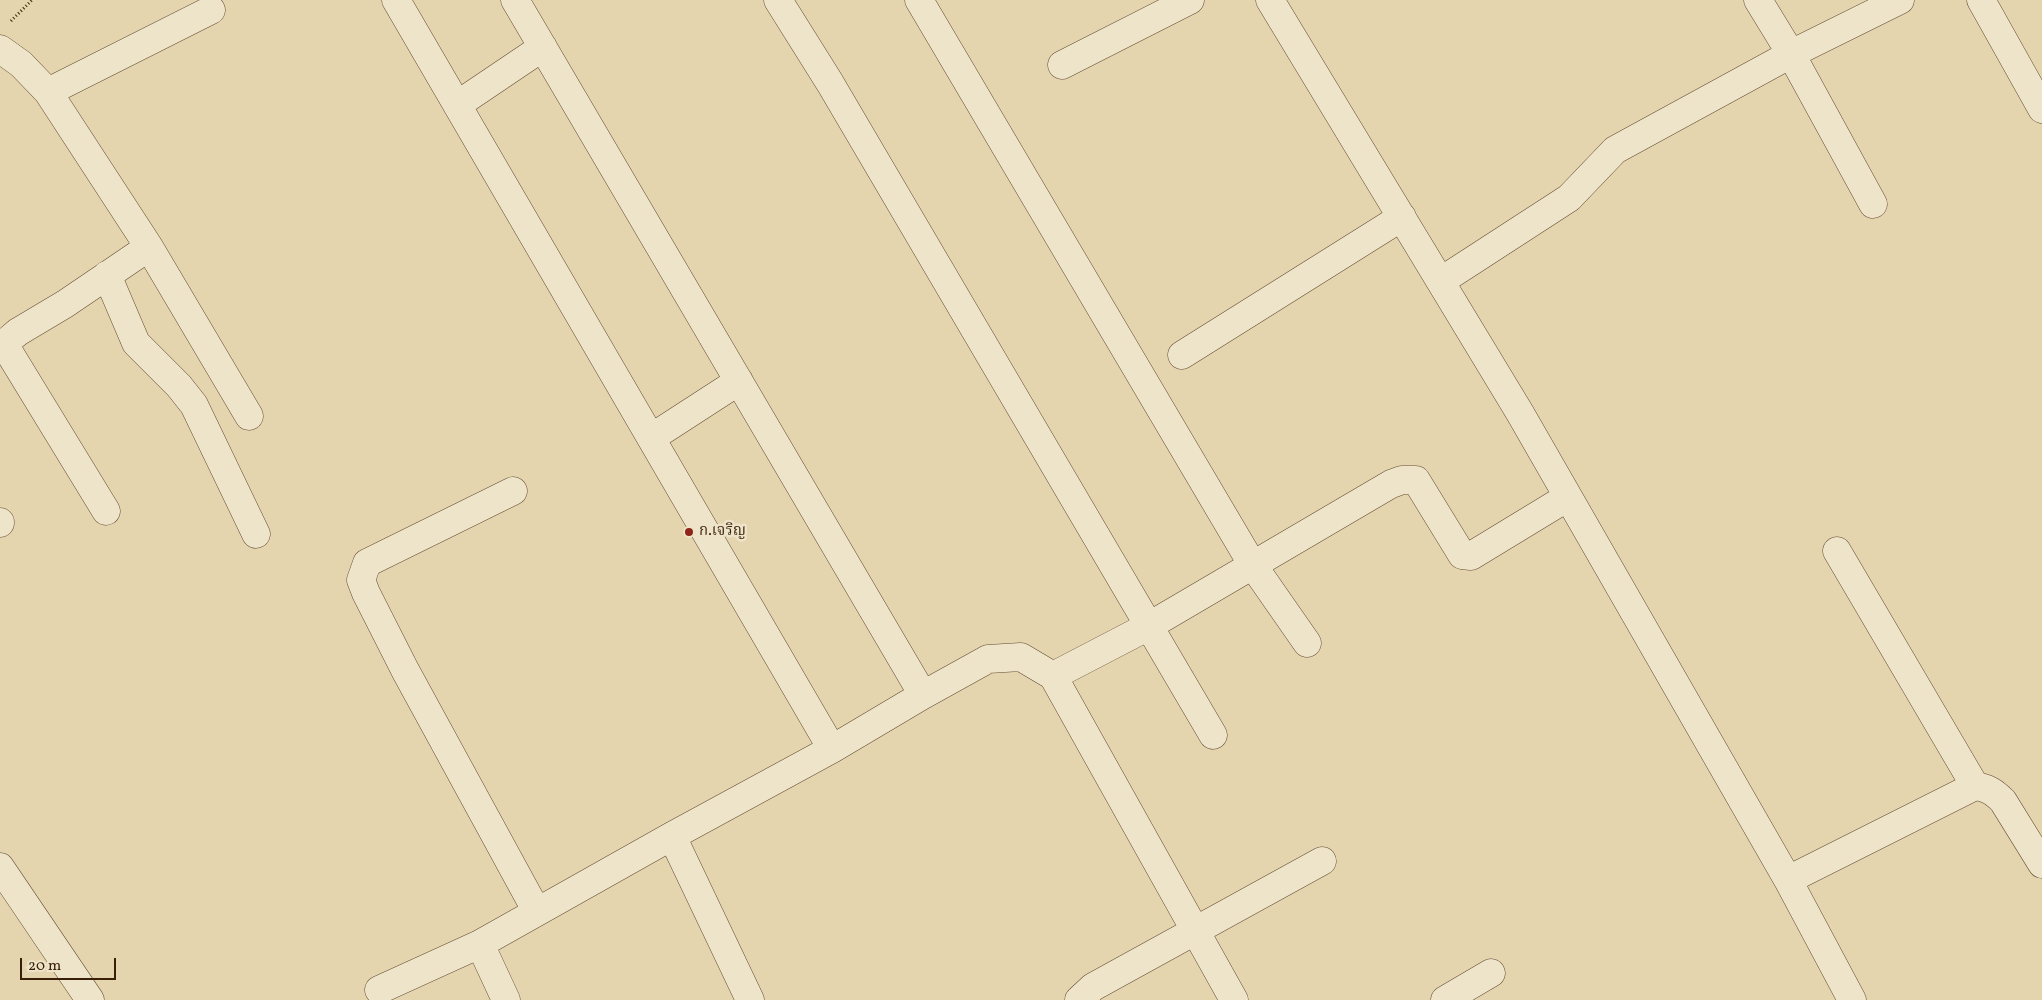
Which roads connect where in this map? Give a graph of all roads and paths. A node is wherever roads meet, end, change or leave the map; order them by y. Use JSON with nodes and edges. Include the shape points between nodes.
{"nodes":[{"id":1,"x":32,"y":0,"type":"edge"},
{"id":2,"x":396,"y":0,"type":"edge"},
{"id":3,"x":515,"y":0,"type":"edge"},
{"id":4,"x":778,"y":0,"type":"edge"},
{"id":5,"x":919,"y":0,"type":"edge"},
{"id":6,"x":1190,"y":0,"type":"edge"},
{"id":7,"x":1270,"y":0,"type":"edge"},
{"id":8,"x":1758,"y":0,"type":"edge"},
{"id":9,"x":1900,"y":0,"type":"edge"},
{"id":10,"x":1981,"y":0,"type":"edge"},
{"id":11,"x":211,"y":10,"type":"dead end"},
{"id":12,"x":3,"y":37,"type":"edge"},
{"id":13,"x":543,"y":48,"type":"junction"},
{"id":14,"x":1791,"y":54,"type":"junction"},
{"id":15,"x":1062,"y":66,"type":"dead end"},
{"id":16,"x":48,"y":92,"type":"junction"},
{"id":17,"x":457,"y":105,"type":"junction"},
{"id":18,"x":2042,"y":109,"type":"edge"},
{"id":19,"x":1873,"y":204,"type":"dead end"},
{"id":20,"x":1402,"y":217,"type":"junction"},
{"id":21,"x":141,"y":252,"type":"junction"},
{"id":22,"x":107,"y":275,"type":"junction"},
{"id":23,"x":1441,"y":281,"type":"junction"},
{"id":24,"x":2,"y":345,"type":"edge"},
{"id":25,"x":1182,"y":356,"type":"dead end"},
{"id":26,"x":738,"y":381,"type":"junction"},
{"id":27,"x":249,"y":416,"type":"dead end"},
{"id":28,"x":651,"y":438,"type":"junction"},
{"id":29,"x":513,"y":490,"type":"dead end"},
{"id":30,"x":1568,"y":497,"type":"junction"},
{"id":31,"x":106,"y":511,"type":"dead end"},
{"id":32,"x":256,"y":534,"type":"dead end"},
{"id":33,"x":1837,"y":550,"type":"dead end"},
{"id":34,"x":1252,"y":564,"type":"junction"},
{"id":35,"x":1149,"y":626,"type":"junction"},
{"id":36,"x":1307,"y":643,"type":"dead end"},
{"id":37,"x":1053,"y":676,"type":"junction"},
{"id":38,"x":922,"y":695,"type":"junction"},
{"id":39,"x":1213,"y":735,"type":"dead end"},
{"id":40,"x":832,"y":749,"type":"junction"},
{"id":41,"x":1975,"y":786,"type":"junction"},
{"id":42,"x":672,"y":836,"type":"junction"},
{"id":43,"x":1322,"y":861,"type":"dead end"},
{"id":44,"x":2042,"y":864,"type":"edge"},
{"id":45,"x":0,"y":867,"type":"edge"},
{"id":46,"x":1788,"y":880,"type":"junction"},
{"id":47,"x":537,"y":912,"type":"junction"},
{"id":48,"x":1195,"y":930,"type":"junction"},
{"id":49,"x":480,"y":944,"type":"junction"},
{"id":50,"x":1491,"y":973,"type":"dead end"},
{"id":51,"x":379,"y":990,"type":"dead end"},
{"id":52,"x":90,"y":1000,"type":"edge"},
{"id":53,"x":506,"y":1000,"type":"edge"},
{"id":54,"x":750,"y":1000,"type":"edge"},
{"id":55,"x":1079,"y":1000,"type":"edge"},
{"id":56,"x":1234,"y":1000,"type":"edge"},
{"id":57,"x":1445,"y":1000,"type":"edge"},
{"id":58,"x":1852,"y":1000,"type":"edge"}],
"edges":[{"from":1,"to":12,"type":"path"},
{"from":2,"to":17,"type":"street"},
{"from":3,"to":13,"type":"street"},
{"from":4,"to":35,"type":"street"},
{"from":5,"to":34,"type":"street"},
{"from":6,"to":15,"type":"street"},
{"from":7,"to":20,"type":"street"},
{"from":8,"to":14,"type":"street"},
{"from":9,"to":14,"type":"street"},
{"from":10,"to":18,"type":"street"},
{"from":11,"to":16,"type":"street"},
{"from":12,"to":16,"type":"street","via":[[21,64]]},
{"from":13,"to":17,"type":"street"},
{"from":13,"to":26,"type":"street"},
{"from":14,"to":19,"type":"street"},
{"from":14,"to":23,"type":"street","via":[[1614,150],[1569,198]]},
{"from":16,"to":21,"type":"street"},
{"from":17,"to":28,"type":"street"},
{"from":20,"to":23,"type":"street"},
{"from":20,"to":25,"type":"street"},
{"from":21,"to":22,"type":"street"},
{"from":21,"to":27,"type":"street"},
{"from":22,"to":24,"type":"street"},
{"from":22,"to":32,"type":"street","via":[[136,343],[179,386],[194,406]]},
{"from":23,"to":30,"type":"street"},
{"from":24,"to":31,"type":"street"},
{"from":26,"to":28,"type":"street"},
{"from":26,"to":38,"type":"street"},
{"from":28,"to":40,"type":"street"},
{"from":29,"to":47,"type":"street","via":[[367,563],[362,580],[405,670]]},
{"from":30,"to":34,"type":"street","via":[[1471,556],[1462,555],[1416,480],[1402,480]]},
{"from":30,"to":46,"type":"street"},
{"from":33,"to":41,"type":"street"},
{"from":34,"to":35,"type":"street"},
{"from":34,"to":36,"type":"street"},
{"from":35,"to":37,"type":"street"},
{"from":35,"to":39,"type":"street"},
{"from":37,"to":38,"type":"street","via":[[1021,657],[988,659]]},
{"from":37,"to":48,"type":"street"},
{"from":38,"to":40,"type":"street"},
{"from":40,"to":42,"type":"street"},
{"from":41,"to":44,"type":"street","via":[[1995,792],[2003,801]]},
{"from":41,"to":46,"type":"street"},
{"from":42,"to":47,"type":"street"},
{"from":42,"to":54,"type":"street"},
{"from":43,"to":48,"type":"street"},
{"from":45,"to":52,"type":"street"},
{"from":46,"to":58,"type":"street"},
{"from":47,"to":49,"type":"street"},
{"from":48,"to":55,"type":"street","via":[[1093,987]]},
{"from":48,"to":56,"type":"street"},
{"from":49,"to":51,"type":"street"},
{"from":49,"to":53,"type":"street"},
{"from":50,"to":57,"type":"street"}]}
